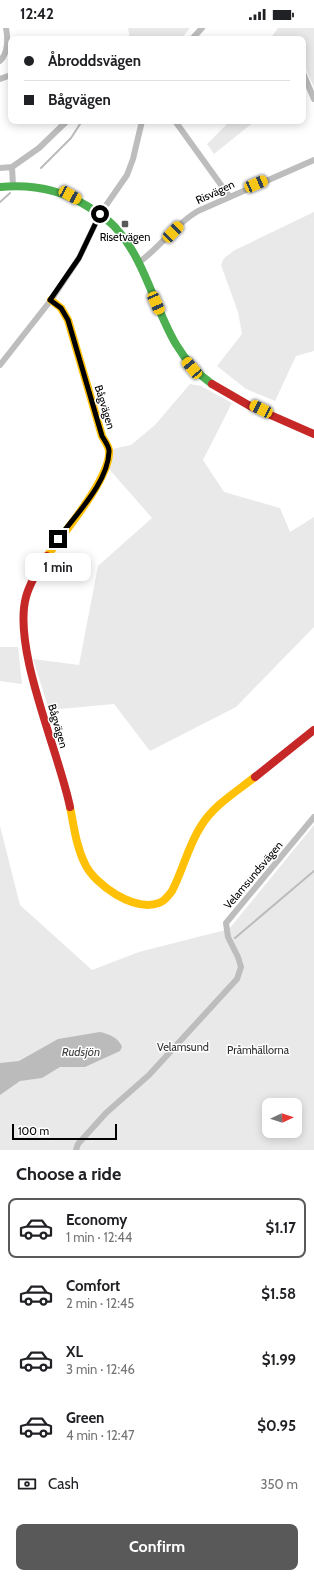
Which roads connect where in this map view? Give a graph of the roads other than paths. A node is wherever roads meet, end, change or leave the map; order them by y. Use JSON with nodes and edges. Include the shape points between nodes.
{"nodes":[{"id":1,"x":6,"y":28,"type":"edge"},
{"id":2,"x":202,"y":28,"type":"edge"},
{"id":3,"x":195,"y":36,"type":"edge"},
{"id":4,"x":0,"y":61,"type":"edge"},
{"id":5,"x":306,"y":80,"type":"edge"},
{"id":6,"x":314,"y":100,"type":"edge"},
{"id":7,"x":64,"y":124,"type":"edge"},
{"id":8,"x":141,"y":124,"type":"edge"},
{"id":9,"x":177,"y":124,"type":"edge"},
{"id":10,"x":314,"y":160,"type":"edge"},
{"id":11,"x":12,"y":166,"type":"junction"},
{"id":12,"x":0,"y":168,"type":"edge"},
{"id":13,"x":13,"y":186,"type":"junction"},
{"id":14,"x":0,"y":187,"type":"edge"},
{"id":15,"x":229,"y":196,"type":"junction"},
{"id":16,"x":100,"y":214,"type":"junction"},
{"id":17,"x":138,"y":264,"type":"junction"},
{"id":18,"x":50,"y":300,"type":"junction"},
{"id":19,"x":0,"y":365,"type":"edge"},
{"id":20,"x":314,"y":434,"type":"edge"},
{"id":21,"x":314,"y":730,"type":"edge"},
{"id":22,"x":314,"y":817,"type":"edge"},
{"id":23,"x":76,"y":1150,"type":"edge"}],
"edges":[{"from":1,"to":4,"type":"street","via":[[6,50]]},
{"from":2,"to":3,"type":"street"},
{"from":5,"to":6,"type":"street"},
{"from":7,"to":11,"type":"street","via":[[39,148]]},
{"from":8,"to":16,"type":"street","via":[[127,175]]},
{"from":9,"to":15,"type":"street"},
{"from":10,"to":15,"type":"street","name":"Risvägen"},
{"from":11,"to":12,"type":"street"},
{"from":11,"to":13,"type":"street"},
{"from":13,"to":14,"type":"street"},
{"from":13,"to":16,"type":"street","via":[[55,190]]},
{"from":15,"to":17,"type":"street","name":"Risvägen","via":[[189,216]]},
{"from":16,"to":17,"type":"street","via":[[121,235]]},
{"from":16,"to":18,"type":"street","via":[[79,258]]},
{"from":17,"to":20,"type":"street","via":[[173,338],[192,368],[224,392]]},
{"from":18,"to":19,"type":"street"},
{"from":18,"to":21,"type":"street","name":"Bågvägen","via":[[61,308],[68,320],[102,436],[110,451],[97,487],[58,539],[34,578],[27,594],[24,613],[32,671],[67,796],[79,851],[89,871],[110,891],[127,901],[153,905],[164,901],[173,891],[198,830],[213,811]]},
{"from":22,"to":23,"type":"street","name":"Velamsundsvägen","via":[[226,923],[228,937],[241,967],[237,979],[149,1074],[106,1113],[78,1144]]}]}
